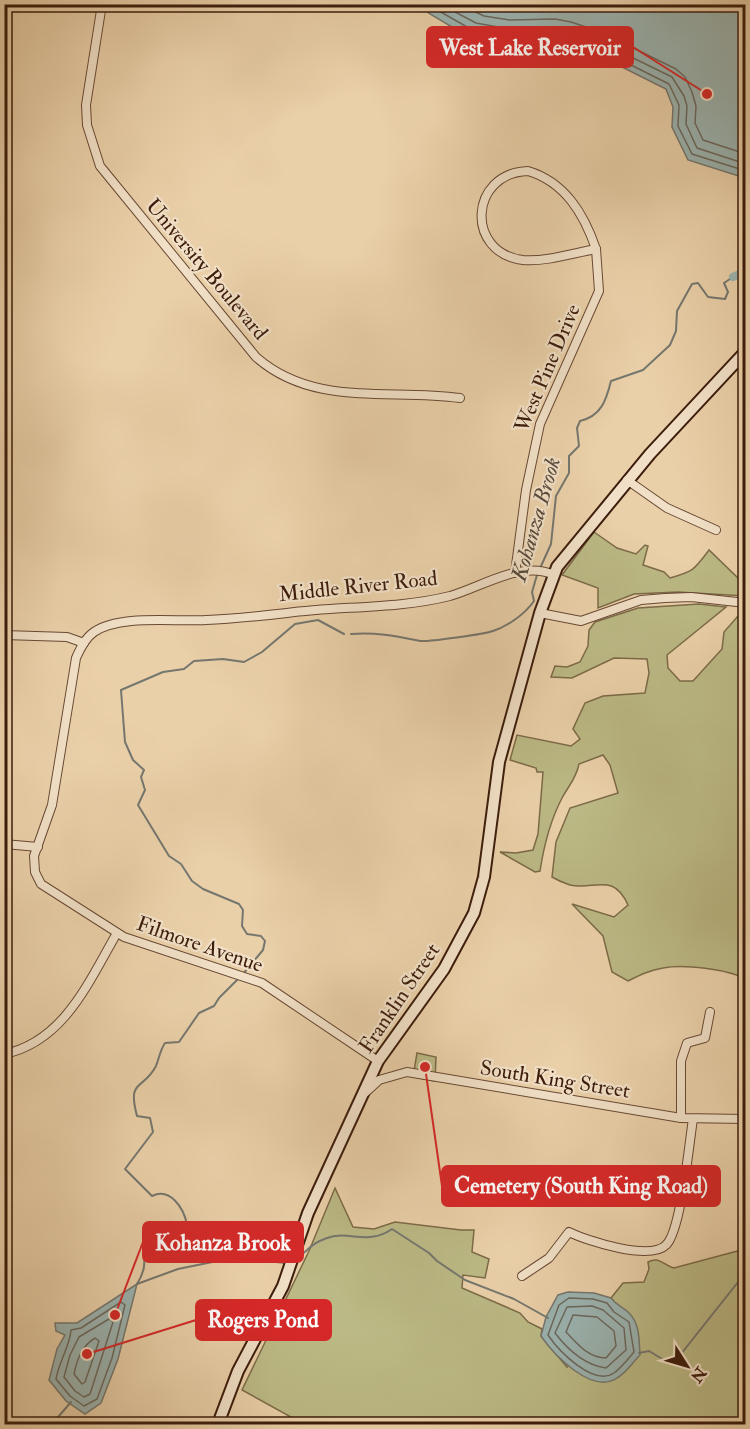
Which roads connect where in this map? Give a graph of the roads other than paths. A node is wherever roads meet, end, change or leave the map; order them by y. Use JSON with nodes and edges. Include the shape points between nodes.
{"nodes":[{"id":1,"x":102,"y":4,"type":"edge"},
{"id":2,"x":596,"y":249,"type":"junction"},
{"id":3,"x":746,"y":351,"type":"edge"},
{"id":4,"x":460,"y":398,"type":"dead end"},
{"id":5,"x":627,"y":480,"type":"junction"},
{"id":6,"x":716,"y":530,"type":"dead end"},
{"id":7,"x":515,"y":573,"type":"junction"},
{"id":8,"x":549,"y":573,"type":"junction"},
{"id":9,"x":746,"y":603,"type":"edge"},
{"id":10,"x":540,"y":613,"type":"junction"},
{"id":11,"x":4,"y":635,"type":"edge"},
{"id":12,"x":84,"y":643,"type":"junction"},
{"id":13,"x":4,"y":844,"type":"edge"},
{"id":14,"x":38,"y":848,"type":"junction"},
{"id":15,"x":117,"y":933,"type":"junction"},
{"id":16,"x":710,"y":1012,"type":"dead end"},
{"id":17,"x":4,"y":1054,"type":"edge"},
{"id":18,"x":378,"y":1061,"type":"junction"},
{"id":19,"x":365,"y":1093,"type":"junction"},
{"id":20,"x":681,"y":1118,"type":"junction"},
{"id":21,"x":693,"y":1119,"type":"junction"},
{"id":22,"x":746,"y":1119,"type":"edge"},
{"id":23,"x":522,"y":1276,"type":"dead end"},
{"id":24,"x":218,"y":1425,"type":"edge"}],
"edges":[{"from":1,"to":4,"type":"street","name":"University Boulevard","via":[[86,105],[89,136],[100,166],[256,357],[282,377],[320,389]]},
{"from":2,"to":2,"type":"street","name":"West Pine Drive","via":[[535,260],[501,252],[482,227],[480,215],[487,193],[496,182],[512,174],[528,171],[539,175],[560,188],[577,207]]},
{"from":2,"to":7,"type":"street","name":"West Pine Drive","via":[[599,291],[540,424]]},
{"from":3,"to":5,"type":"main road"},
{"from":5,"to":6,"type":"street","via":[[667,508]]},
{"from":5,"to":8,"type":"main road"},
{"from":7,"to":8,"type":"street","name":"Middle River Road"},
{"from":7,"to":12,"type":"street","name":"Middle River Road","via":[[430,600],[249,617],[127,622],[94,631]]},
{"from":8,"to":10,"type":"main road","name":"Franklin Street"},
{"from":9,"to":10,"type":"street","via":[[692,597],[641,600],[581,621]]},
{"from":10,"to":18,"type":"main road","name":"Franklin Street","via":[[499,762],[484,877],[474,913],[444,969]]},
{"from":11,"to":12,"type":"street","via":[[67,638]]},
{"from":12,"to":14,"type":"street","via":[[73,671],[52,805]]},
{"from":13,"to":14,"type":"street"},
{"from":14,"to":15,"type":"street","name":"Filmore Avenue","via":[[34,864],[41,884]]},
{"from":15,"to":17,"type":"street","via":[[58,1024],[38,1042]]},
{"from":15,"to":18,"type":"street","name":"Filmore Avenue","via":[[262,983]]},
{"from":16,"to":20,"type":"street","via":[[705,1038],[687,1043],[681,1054]]},
{"from":18,"to":19,"type":"main road","name":"Franklin Street"},
{"from":19,"to":20,"type":"street","name":"South King Street","via":[[379,1080],[407,1072]]},
{"from":19,"to":24,"type":"main road","name":"Franklin Street","via":[[320,1187],[288,1275],[238,1371]]},
{"from":20,"to":21,"type":"street","name":"South King Street"},
{"from":21,"to":22,"type":"street","name":"South King Street"},
{"from":21,"to":23,"type":"street","via":[[679,1207],[667,1245],[645,1252],[569,1232],[549,1258]]}]}
